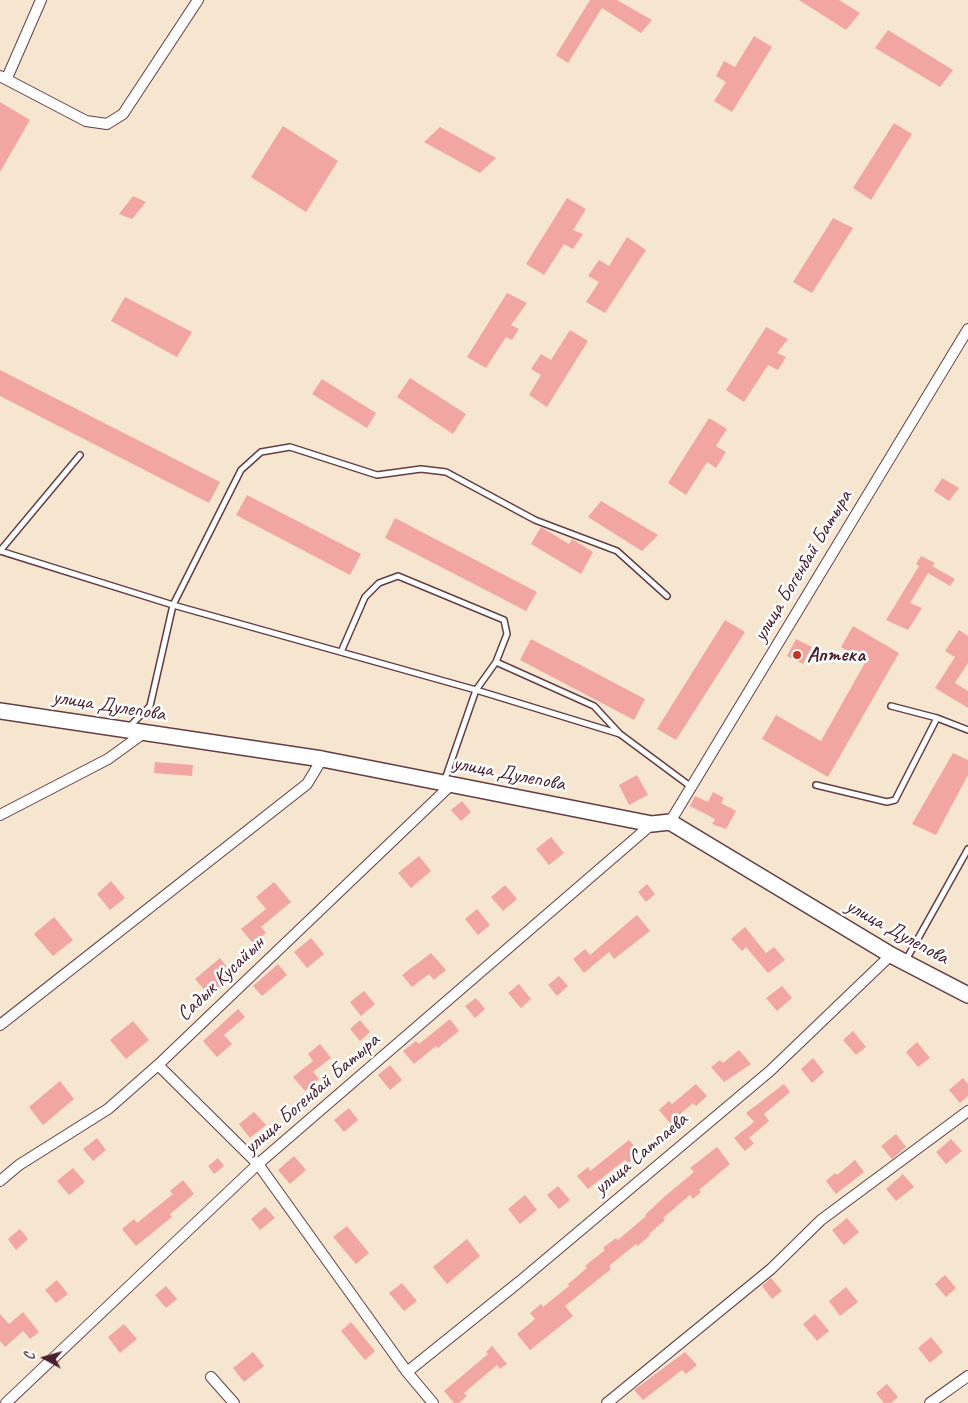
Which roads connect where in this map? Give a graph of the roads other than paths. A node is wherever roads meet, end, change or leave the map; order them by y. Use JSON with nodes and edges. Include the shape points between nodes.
{"nodes":[{"id":1,"x":41,"y":0,"type":"edge"},
{"id":2,"x":198,"y":0,"type":"edge"},
{"id":3,"x":4,"y":77,"type":"edge"},
{"id":4,"x":968,"y":329,"type":"edge"},
{"id":5,"x":80,"y":455,"type":"dead end"},
{"id":6,"x":0,"y":551,"type":"edge"},
{"id":7,"x":667,"y":596,"type":"dead end"},
{"id":8,"x":173,"y":605,"type":"junction"},
{"id":9,"x":341,"y":652,"type":"junction"},
{"id":10,"x":496,"y":662,"type":"junction"},
{"id":11,"x":476,"y":690,"type":"junction"},
{"id":12,"x":891,"y":706,"type":"dead end"},
{"id":13,"x":0,"y":711,"type":"edge"},
{"id":14,"x":937,"y":718,"type":"junction"},
{"id":15,"x":126,"y":730,"type":"junction"},
{"id":16,"x":968,"y":730,"type":"edge"},
{"id":17,"x":144,"y":733,"type":"junction"},
{"id":18,"x":620,"y":734,"type":"junction"},
{"id":19,"x":322,"y":759,"type":"junction"},
{"id":20,"x":448,"y":783,"type":"junction"},
{"id":21,"x":816,"y":785,"type":"dead end"},
{"id":22,"x":690,"y":786,"type":"junction"},
{"id":23,"x":0,"y":815,"type":"edge"},
{"id":24,"x":670,"y":822,"type":"junction"},
{"id":25,"x":652,"y":824,"type":"junction"},
{"id":26,"x":968,"y":850,"type":"edge"},
{"id":27,"x":891,"y":955,"type":"junction"},
{"id":28,"x":905,"y":963,"type":"junction"},
{"id":29,"x":968,"y":995,"type":"edge"},
{"id":30,"x":0,"y":1025,"type":"edge"},
{"id":31,"x":158,"y":1065,"type":"junction"},
{"id":32,"x":968,"y":1111,"type":"edge"},
{"id":33,"x":258,"y":1164,"type":"junction"},
{"id":34,"x":0,"y":1181,"type":"edge"},
{"id":35,"x":407,"y":1372,"type":"junction"},
{"id":36,"x":968,"y":1376,"type":"edge"},
{"id":37,"x":211,"y":1377,"type":"dead end"},
{"id":38,"x":6,"y":1403,"type":"edge"},
{"id":39,"x":234,"y":1403,"type":"edge"},
{"id":40,"x":433,"y":1403,"type":"edge"},
{"id":41,"x":607,"y":1403,"type":"edge"},
{"id":42,"x":930,"y":1403,"type":"edge"}],
"edges":[{"from":1,"to":3,"type":"street"},
{"from":2,"to":3,"type":"street","via":[[123,114],[108,124],[86,121]]},
{"from":4,"to":22,"type":"street","name":"улица Богенбай Батыра"},
{"from":5,"to":6,"type":"lane"},
{"from":6,"to":8,"type":"lane"},
{"from":7,"to":8,"type":"lane","via":[[617,550],[535,520],[446,472],[421,469],[377,475],[290,447],[261,452],[241,470]]},
{"from":8,"to":9,"type":"lane"},
{"from":8,"to":15,"type":"lane","via":[[150,706]]},
{"from":9,"to":10,"type":"lane","via":[[365,597],[379,582],[398,576],[504,620],[507,634]]},
{"from":9,"to":11,"type":"lane"},
{"from":10,"to":11,"type":"lane"},
{"from":10,"to":18,"type":"lane","via":[[594,706]]},
{"from":11,"to":18,"type":"lane"},
{"from":11,"to":20,"type":"lane"},
{"from":12,"to":14,"type":"lane"},
{"from":13,"to":15,"type":"street","name":"улица Дулепова"},
{"from":14,"to":16,"type":"lane"},
{"from":14,"to":21,"type":"lane","via":[[895,800],[887,802]]},
{"from":15,"to":17,"type":"street","name":"улица Дулепова"},
{"from":17,"to":19,"type":"street","name":"улица Дулепова"},
{"from":17,"to":23,"type":"street","via":[[108,759]]},
{"from":18,"to":22,"type":"lane"},
{"from":19,"to":20,"type":"street","name":"улица Дулепова"},
{"from":19,"to":30,"type":"street","via":[[307,784]]},
{"from":20,"to":25,"type":"street","name":"улица Дулепова"},
{"from":20,"to":31,"type":"street","name":"Садык Кусайын"},
{"from":22,"to":24,"type":"street","name":"улица Богенбай Батыра"},
{"from":24,"to":25,"type":"street","name":"улица Дулепова"},
{"from":24,"to":27,"type":"street","name":"улица Дулепова"},
{"from":25,"to":33,"type":"street","name":"улица Богенбай Батыра"},
{"from":26,"to":28,"type":"lane"},
{"from":27,"to":28,"type":"street","name":"улица Дулепова"},
{"from":27,"to":35,"type":"street","name":"улица Сатпаева","via":[[770,1070]]},
{"from":28,"to":29,"type":"street","name":"улица Дулепова"},
{"from":31,"to":33,"type":"street"},
{"from":31,"to":34,"type":"street","name":"Садык Кусайын","via":[[108,1109]]},
{"from":32,"to":41,"type":"street","via":[[820,1220],[771,1269]]},
{"from":33,"to":35,"type":"street"},
{"from":33,"to":38,"type":"street","name":"улица Богенбай Батыра"},
{"from":35,"to":40,"type":"street"},
{"from":36,"to":42,"type":"street"},
{"from":37,"to":39,"type":"street"}]}
